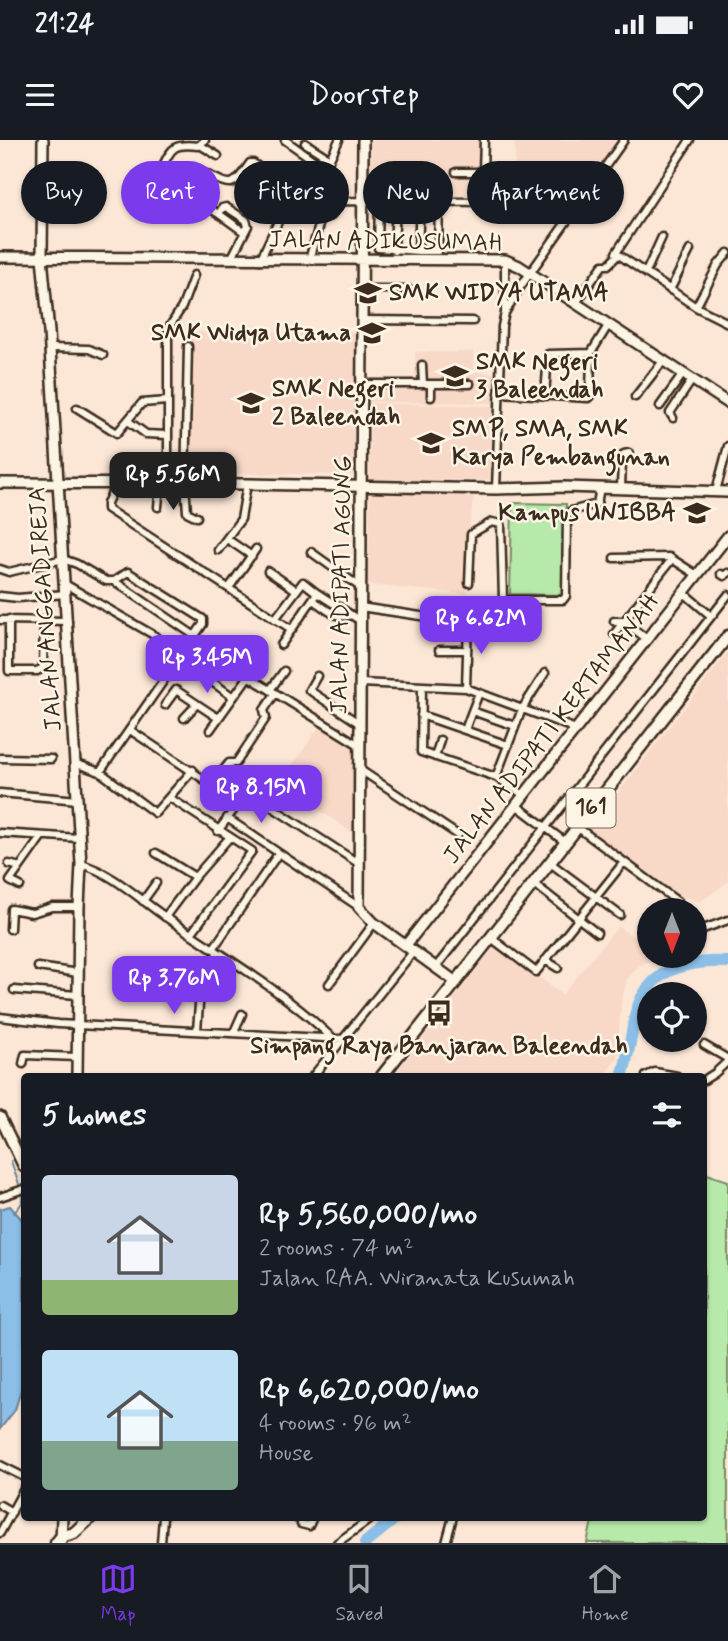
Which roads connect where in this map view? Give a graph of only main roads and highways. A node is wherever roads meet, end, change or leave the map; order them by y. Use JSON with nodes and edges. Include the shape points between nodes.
{"nodes":[{"id":1,"x":43,"y":140,"type":"edge"},
{"id":2,"x":363,"y":140,"type":"edge"},
{"id":3,"x":0,"y":257,"type":"edge"},
{"id":4,"x":42,"y":257,"type":"junction"},
{"id":5,"x":361,"y":260,"type":"junction"},
{"id":6,"x":728,"y":403,"type":"edge"},
{"id":7,"x":57,"y":482,"type":"junction"},
{"id":8,"x":0,"y":483,"type":"edge"},
{"id":9,"x":362,"y":486,"type":"junction"},
{"id":10,"x":728,"y":492,"type":"edge"},
{"id":11,"x":728,"y":537,"type":"edge"},
{"id":12,"x":728,"y":636,"type":"edge"},
{"id":13,"x":405,"y":945,"type":"junction"},
{"id":14,"x":456,"y":982,"type":"junction"},
{"id":15,"x":79,"y":1073,"type":"edge"},
{"id":16,"x":384,"y":1073,"type":"edge"},
{"id":17,"x":0,"y":1117,"type":"edge"},
{"id":18,"x":21,"y":1161,"type":"edge"},
{"id":19,"x":62,"y":1521,"type":"edge"},
{"id":20,"x":87,"y":1521,"type":"edge"},
{"id":21,"x":62,"y":1541,"type":"edge"}],
"edges":[{"from":1,"to":4,"type":"main road","name":"JALAN ANGGADIREJA"},
{"from":2,"to":5,"type":"main road","name":"JALAN ADIPATI AGUNG"},
{"from":3,"to":4,"type":"main road","name":"JALAN ADIKUSUMAH"},
{"from":4,"to":5,"type":"main road","name":"JALAN ADIKUSUMAH"},
{"from":4,"to":7,"type":"main road","name":"JALAN ANGGADIREJA"},
{"from":5,"to":6,"type":"main road","name":"JALAN ADIKUSUMAH","via":[[394,255],[505,261],[552,282],[576,303]]},
{"from":5,"to":9,"type":"main road","name":"JALAN ADIPATI AGUNG"},
{"from":7,"to":8,"type":"main road"},
{"from":7,"to":9,"type":"main road"},
{"from":7,"to":15,"type":"main road","name":"JALAN ANGGADIREJA","via":[[79,838],[85,865],[79,907]]},
{"from":9,"to":10,"type":"main road"},
{"from":9,"to":13,"type":"main road","name":"JALAN ADIPATI AGUNG","via":[[360,607],[355,617],[360,683],[359,907]]},
{"from":11,"to":13,"type":"main road","name":"JALAN ADIPATI KERTAMANAH"},
{"from":12,"to":14,"type":"main road","number":"161"},
{"from":13,"to":14,"type":"main road"},
{"from":14,"to":16,"type":"main road","number":"161"},
{"from":17,"to":18,"type":"main road"},
{"from":19,"to":21,"type":"main road"},
{"from":20,"to":21,"type":"main road"}]}
